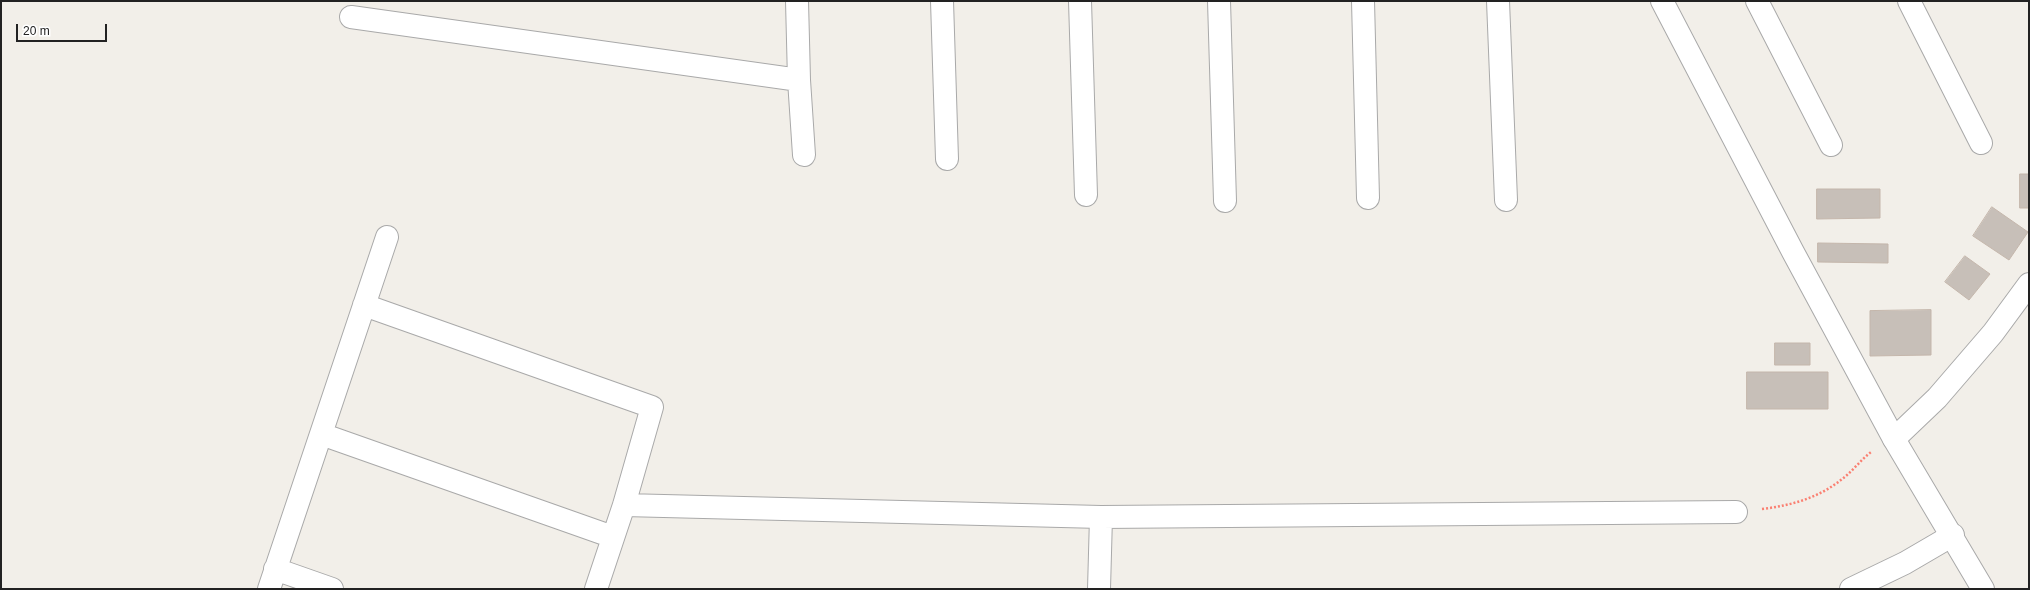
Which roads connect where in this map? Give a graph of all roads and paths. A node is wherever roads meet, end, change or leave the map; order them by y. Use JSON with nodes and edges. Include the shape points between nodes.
{"nodes":[{"id":1,"x":797,"y":1,"type":"edge"},
{"id":2,"x":942,"y":1,"type":"edge"},
{"id":3,"x":1080,"y":1,"type":"edge"},
{"id":4,"x":1219,"y":1,"type":"edge"},
{"id":5,"x":1363,"y":1,"type":"edge"},
{"id":6,"x":1498,"y":1,"type":"edge"},
{"id":7,"x":1662,"y":1,"type":"edge"},
{"id":8,"x":1757,"y":1,"type":"edge"},
{"id":9,"x":1909,"y":1,"type":"edge"},
{"id":10,"x":351,"y":17,"type":"dead end"},
{"id":11,"x":799,"y":80,"type":"junction"},
{"id":12,"x":1981,"y":143,"type":"dead end"},
{"id":13,"x":1831,"y":145,"type":"dead end"},
{"id":14,"x":804,"y":155,"type":"dead end"},
{"id":15,"x":948,"y":159,"type":"dead end"},
{"id":16,"x":1086,"y":195,"type":"dead end"},
{"id":17,"x":1368,"y":198,"type":"dead end"},
{"id":18,"x":1506,"y":200,"type":"dead end"},
{"id":19,"x":1225,"y":201,"type":"dead end"},
{"id":20,"x":387,"y":237,"type":"dead end"},
{"id":21,"x":2029,"y":284,"type":"edge"},
{"id":22,"x":364,"y":305,"type":"junction"},
{"id":23,"x":321,"y":434,"type":"junction"},
{"id":24,"x":1894,"y":439,"type":"junction"},
{"id":25,"x":624,"y":505,"type":"junction"},
{"id":26,"x":1736,"y":512,"type":"joint"},
{"id":27,"x":1101,"y":517,"type":"junction"},
{"id":28,"x":1952,"y":535,"type":"junction"},
{"id":29,"x":613,"y":537,"type":"junction"},
{"id":30,"x":276,"y":569,"type":"junction"},
{"id":31,"x":269,"y":589,"type":"edge"},
{"id":32,"x":332,"y":589,"type":"edge"},
{"id":33,"x":596,"y":589,"type":"edge"},
{"id":34,"x":1099,"y":589,"type":"edge"},
{"id":35,"x":1851,"y":589,"type":"edge"},
{"id":36,"x":1984,"y":589,"type":"edge"}],
"edges":[{"from":1,"to":11,"type":"street"},
{"from":2,"to":15,"type":"street"},
{"from":3,"to":16,"type":"street"},
{"from":4,"to":19,"type":"street"},
{"from":5,"to":17,"type":"street"},
{"from":6,"to":18,"type":"street"},
{"from":7,"to":24,"type":"street"},
{"from":8,"to":13,"type":"street"},
{"from":9,"to":12,"type":"street"},
{"from":10,"to":11,"type":"street"},
{"from":11,"to":14,"type":"street"},
{"from":20,"to":22,"type":"street"},
{"from":21,"to":24,"type":"street","via":[[1993,334],[1937,398]]},
{"from":22,"to":23,"type":"street"},
{"from":22,"to":25,"type":"street","via":[[652,407]]},
{"from":23,"to":29,"type":"street"},
{"from":23,"to":30,"type":"street"},
{"from":24,"to":26,"type":"path","via":[[1870,452],[1846,476],[1812,499],[1781,507]]},
{"from":24,"to":28,"type":"street"},
{"from":25,"to":27,"type":"street"},
{"from":25,"to":29,"type":"street"},
{"from":26,"to":27,"type":"street"},
{"from":27,"to":34,"type":"street"},
{"from":28,"to":35,"type":"street","via":[[1905,563]]},
{"from":28,"to":36,"type":"street"},
{"from":29,"to":33,"type":"street"},
{"from":30,"to":31,"type":"street"},
{"from":30,"to":32,"type":"street"}]}
